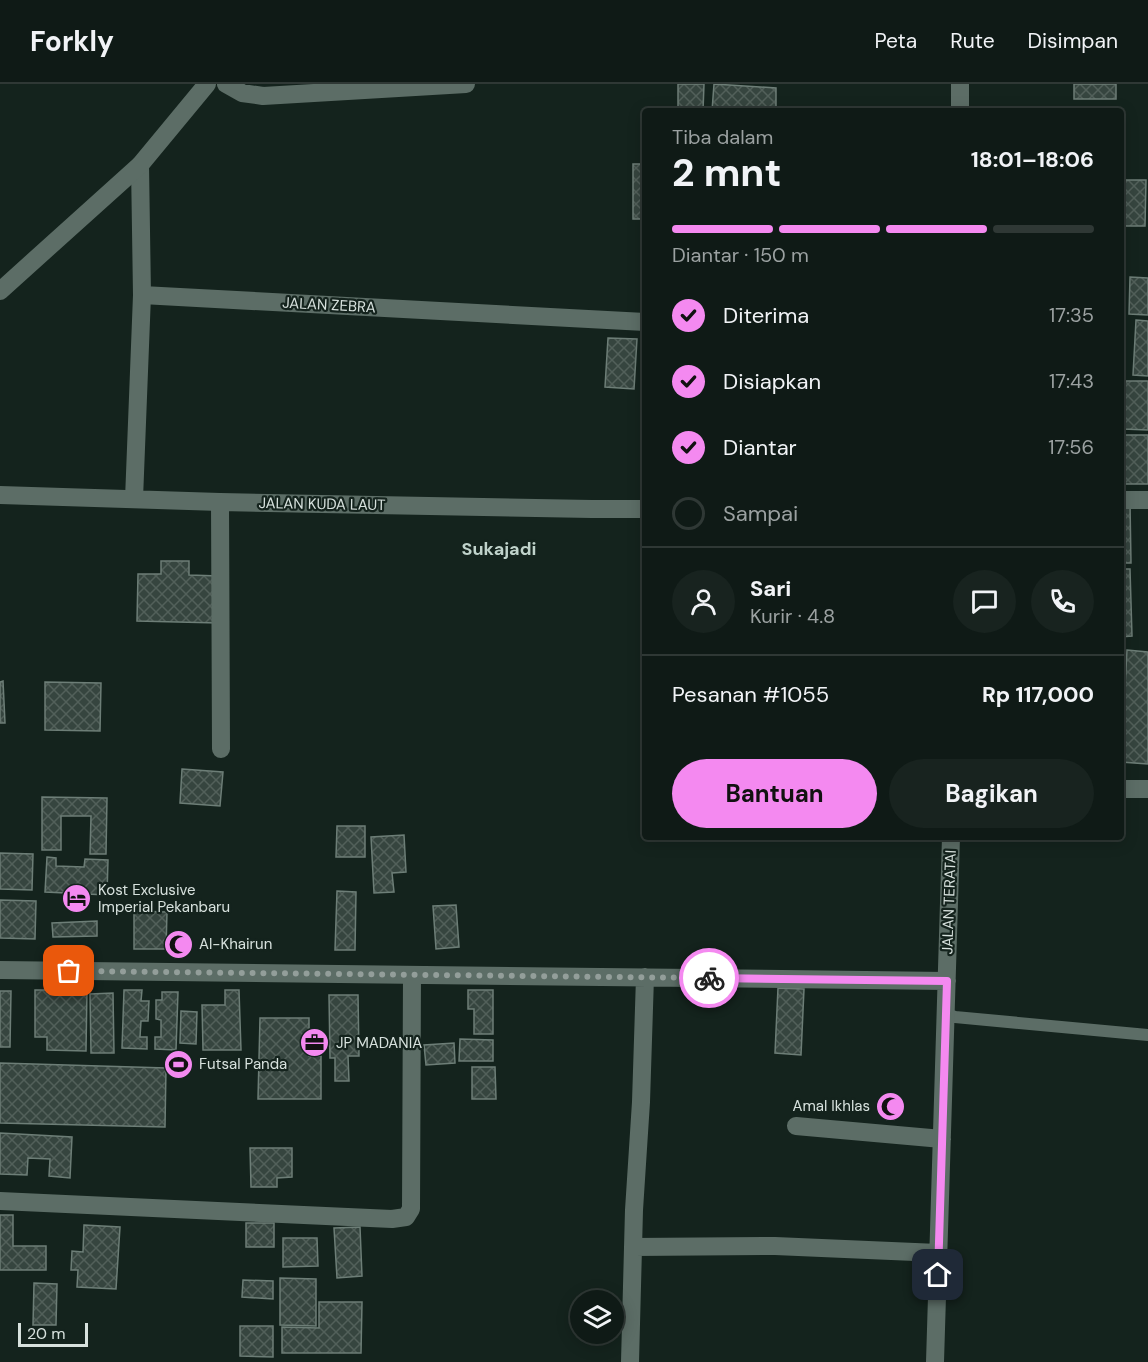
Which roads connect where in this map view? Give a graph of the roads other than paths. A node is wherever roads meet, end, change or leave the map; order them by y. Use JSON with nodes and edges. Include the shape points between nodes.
{"nodes":[{"id":1,"x":207,"y":84,"type":"edge"},
{"id":2,"x":226,"y":84,"type":"edge"},
{"id":3,"x":466,"y":84,"type":"edge"},
{"id":4,"x":960,"y":84,"type":"edge"},
{"id":5,"x":960,"y":108,"type":"edge"},
{"id":6,"x":140,"y":165,"type":"junction"},
{"id":7,"x":0,"y":291,"type":"edge"},
{"id":8,"x":142,"y":295,"type":"junction"},
{"id":9,"x":642,"y":322,"type":"edge"},
{"id":10,"x":0,"y":495,"type":"edge"},
{"id":11,"x":134,"y":499,"type":"junction"},
{"id":12,"x":1124,"y":500,"type":"edge"},
{"id":13,"x":1148,"y":500,"type":"edge"},
{"id":14,"x":220,"y":502,"type":"junction"},
{"id":15,"x":642,"y":509,"type":"edge"},
{"id":16,"x":221,"y":749,"type":"dead end"},
{"id":17,"x":1124,"y":789,"type":"edge"},
{"id":18,"x":1148,"y":789,"type":"edge"},
{"id":19,"x":951,"y":840,"type":"edge"},
{"id":20,"x":0,"y":970,"type":"edge"},
{"id":21,"x":412,"y":975,"type":"junction"},
{"id":22,"x":645,"y":977,"type":"junction"},
{"id":23,"x":947,"y":981,"type":"junction"},
{"id":24,"x":946,"y":1014,"type":"junction"},
{"id":25,"x":1148,"y":1035,"type":"edge"},
{"id":26,"x":796,"y":1126,"type":"dead end"},
{"id":27,"x":942,"y":1139,"type":"junction"},
{"id":28,"x":0,"y":1201,"type":"edge"},
{"id":29,"x":633,"y":1247,"type":"junction"},
{"id":30,"x":938,"y":1253,"type":"junction"},
{"id":31,"x":630,"y":1362,"type":"edge"},
{"id":32,"x":935,"y":1362,"type":"edge"}],
"edges":[{"from":1,"to":6,"type":"street"},
{"from":2,"to":3,"type":"street","via":[[243,93],[263,96]]},
{"from":4,"to":5,"type":"street"},
{"from":6,"to":7,"type":"street"},
{"from":6,"to":8,"type":"street"},
{"from":8,"to":9,"type":"street","name":"JALAN ZEBRA"},
{"from":8,"to":11,"type":"street"},
{"from":10,"to":11,"type":"street","name":"JALAN KUDA LAUT"},
{"from":11,"to":14,"type":"street","name":"JALAN KUDA LAUT"},
{"from":12,"to":13,"type":"street"},
{"from":14,"to":15,"type":"street","name":"JALAN KUDA LAUT"},
{"from":14,"to":16,"type":"street"},
{"from":17,"to":18,"type":"street"},
{"from":19,"to":23,"type":"street","name":"JALAN TERATAI"},
{"from":20,"to":21,"type":"street"},
{"from":21,"to":22,"type":"street"},
{"from":21,"to":28,"type":"street","via":[[411,1209],[406,1217],[392,1220]]},
{"from":22,"to":23,"type":"street"},
{"from":22,"to":29,"type":"street"},
{"from":23,"to":24,"type":"street","name":"JALAN TERATAI"},
{"from":24,"to":25,"type":"lane"},
{"from":24,"to":27,"type":"street","name":"JALAN TERATAI"},
{"from":26,"to":27,"type":"street"},
{"from":27,"to":30,"type":"street","name":"JALAN TERATAI"},
{"from":29,"to":30,"type":"street","via":[[775,1246]]},
{"from":29,"to":31,"type":"street"},
{"from":30,"to":32,"type":"street","name":"JALAN TERATAI"}]}
